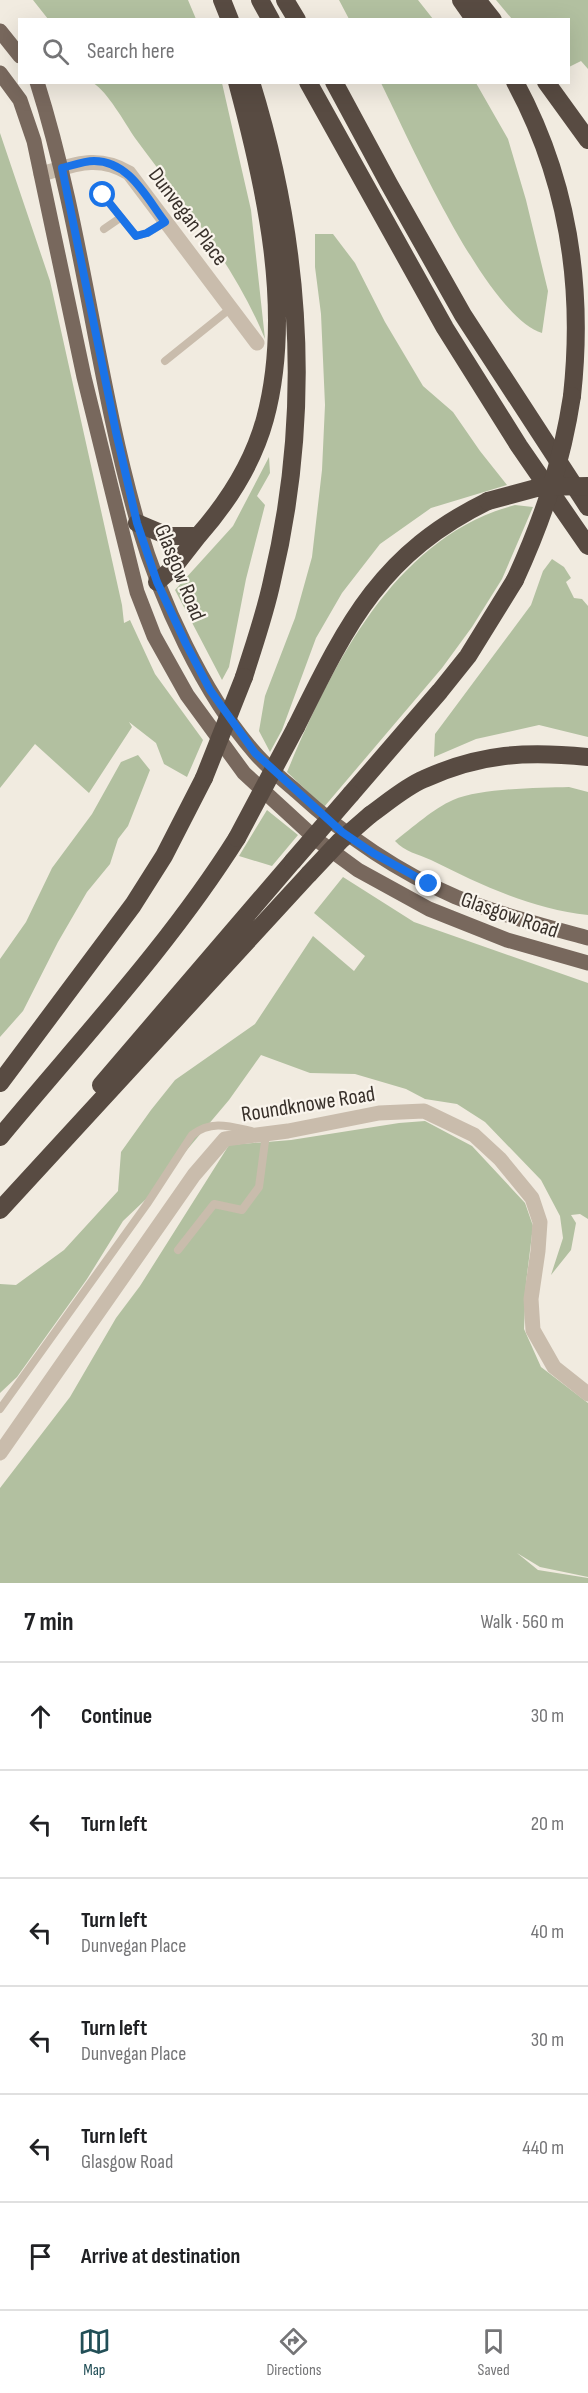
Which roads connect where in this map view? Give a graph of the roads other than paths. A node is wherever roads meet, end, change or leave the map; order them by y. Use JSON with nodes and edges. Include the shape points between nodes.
{"nodes":[{"id":1,"x":210,"y":0,"type":"edge"},
{"id":2,"x":222,"y":0,"type":"edge"},
{"id":3,"x":260,"y":0,"type":"edge"},
{"id":4,"x":285,"y":0,"type":"edge"},
{"id":5,"x":461,"y":0,"type":"edge"},
{"id":6,"x":477,"y":0,"type":"edge"},
{"id":7,"x":216,"y":18,"type":"edge"},
{"id":8,"x":229,"y":18,"type":"edge"},
{"id":9,"x":271,"y":18,"type":"edge"},
{"id":10,"x":296,"y":18,"type":"edge"},
{"id":11,"x":474,"y":18,"type":"edge"},
{"id":12,"x":491,"y":18,"type":"edge"},
{"id":13,"x":0,"y":31,"type":"edge"},
{"id":14,"x":18,"y":54,"type":"edge"},
{"id":15,"x":0,"y":72,"type":"edge"},
{"id":16,"x":38,"y":84,"type":"edge"},
{"id":17,"x":239,"y":84,"type":"edge"},
{"id":18,"x":240,"y":84,"type":"edge"},
{"id":19,"x":252,"y":84,"type":"edge"},
{"id":20,"x":309,"y":84,"type":"edge"},
{"id":21,"x":335,"y":84,"type":"edge"},
{"id":22,"x":516,"y":84,"type":"edge"},
{"id":23,"x":547,"y":84,"type":"edge"},
{"id":24,"x":588,"y":140,"type":"edge"},
{"id":25,"x":62,"y":168,"type":"junction"},
{"id":26,"x":41,"y":174,"type":"junction"},
{"id":27,"x":103,"y":195,"type":"dead end"},
{"id":28,"x":120,"y":218,"type":"junction"},
{"id":29,"x":165,"y":222,"type":"junction"},
{"id":30,"x":104,"y":230,"type":"dead end"},
{"id":31,"x":231,"y":308,"type":"junction"},
{"id":32,"x":257,"y":343,"type":"dead end"},
{"id":33,"x":165,"y":362,"type":"dead end"},
{"id":34,"x":293,"y":436,"type":"junction"},
{"id":35,"x":588,"y":486,"type":"edge"},
{"id":36,"x":588,"y":507,"type":"edge"},
{"id":37,"x":137,"y":523,"type":"junction"},
{"id":38,"x":198,"y":536,"type":"junction"},
{"id":39,"x":588,"y":546,"type":"edge"},
{"id":40,"x":157,"y":582,"type":"junction"},
{"id":41,"x":187,"y":694,"type":"junction"},
{"id":42,"x":588,"y":757,"type":"edge"},
{"id":43,"x":588,"y":938,"type":"edge"},
{"id":44,"x":588,"y":963,"type":"edge"},
{"id":45,"x":0,"y":1083,"type":"edge"},
{"id":46,"x":266,"y":1134,"type":"junction"},
{"id":47,"x":0,"y":1137,"type":"edge"},
{"id":48,"x":0,"y":1205,"type":"edge"},
{"id":49,"x":0,"y":1210,"type":"edge"},
{"id":50,"x":178,"y":1250,"type":"dead end"},
{"id":51,"x":588,"y":1394,"type":"edge"},
{"id":52,"x":0,"y":1408,"type":"edge"},
{"id":53,"x":0,"y":1453,"type":"edge"}],
"edges":[{"from":1,"to":7,"type":"highway"},
{"from":2,"to":8,"type":"highway"},
{"from":3,"to":9,"type":"highway"},
{"from":4,"to":10,"type":"highway"},
{"from":5,"to":11,"type":"highway"},
{"from":6,"to":12,"type":"highway"},
{"from":13,"to":14,"type":"main road"},
{"from":15,"to":26,"type":"main road","name":"Glasgow Road","via":[[20,100]]},
{"from":16,"to":25,"type":"main road","name":"Glasgow Road"},
{"from":17,"to":38,"type":"highway","via":[[267,216],[274,282],[275,357],[265,419],[251,458],[230,497]]},
{"from":18,"to":34,"type":"highway","via":[[259,137],[285,267]]},
{"from":19,"to":34,"type":"highway","via":[[273,159],[293,280],[298,361]]},
{"from":20,"to":39,"type":"highway","via":[[445,328]]},
{"from":21,"to":36,"type":"highway","via":[[463,315]]},
{"from":22,"to":48,"type":"highway","bridge":true,"via":[[554,174],[571,244],[577,310],[576,363],[558,468],[539,525],[514,580],[468,656],[440,691]]},
{"from":23,"to":24,"type":"highway"},
{"from":25,"to":26,"type":"street","name":"Dunvegan Place"},
{"from":25,"to":29,"type":"street","name":"Dunvegan Place","via":[[93,161],[114,164],[129,173]]},
{"from":25,"to":37,"type":"main road","name":"Glasgow Road"},
{"from":26,"to":41,"type":"main road","name":"Glasgow Road","via":[[84,377],[136,592],[154,636]]},
{"from":27,"to":28,"type":"lane"},
{"from":28,"to":29,"type":"lane","via":[[136,236]]},
{"from":28,"to":30,"type":"lane"},
{"from":29,"to":31,"type":"street","name":"Dunvegan Place"},
{"from":31,"to":32,"type":"street","name":"Dunvegan Place"},
{"from":31,"to":33,"type":"lane"},
{"from":34,"to":45,"type":"highway","bridge":true,"via":[[273,580],[244,677],[204,778],[164,856],[133,905]]},
{"from":35,"to":47,"type":"highway","bridge":true,"via":[[540,487],[488,501],[440,527],[384,577],[353,618],[237,838],[206,888]]},
{"from":37,"to":38,"type":"highway","via":[[168,536]]},
{"from":37,"to":40,"type":"main road","name":"Glasgow Road"},
{"from":38,"to":40,"type":"highway"},
{"from":40,"to":41,"type":"main road","via":[[146,597]]},
{"from":40,"to":43,"type":"main road","name":"Glasgow Road","via":[[210,690],[255,753],[342,832],[402,871],[457,897]]},
{"from":41,"to":44,"type":"main road","name":"Glasgow Road","via":[[244,773],[317,840],[358,870],[429,909],[507,940]]},
{"from":42,"to":49,"type":"highway","bridge":true,"via":[[543,752],[480,758],[422,779],[369,815],[309,874]]},
{"from":46,"to":50,"type":"lane","via":[[259,1187],[242,1210],[214,1204]]},
{"from":46,"to":51,"type":"street","name":"Roundknowe Road","via":[[379,1113],[424,1111],[474,1135],[532,1198],[540,1222],[531,1299],[533,1330],[554,1366]]},
{"from":46,"to":52,"type":"lane","via":[[219,1124],[202,1126],[192,1135]]},
{"from":46,"to":53,"type":"street","name":"Roundknowe Road","via":[[225,1139],[194,1175]]}]}
